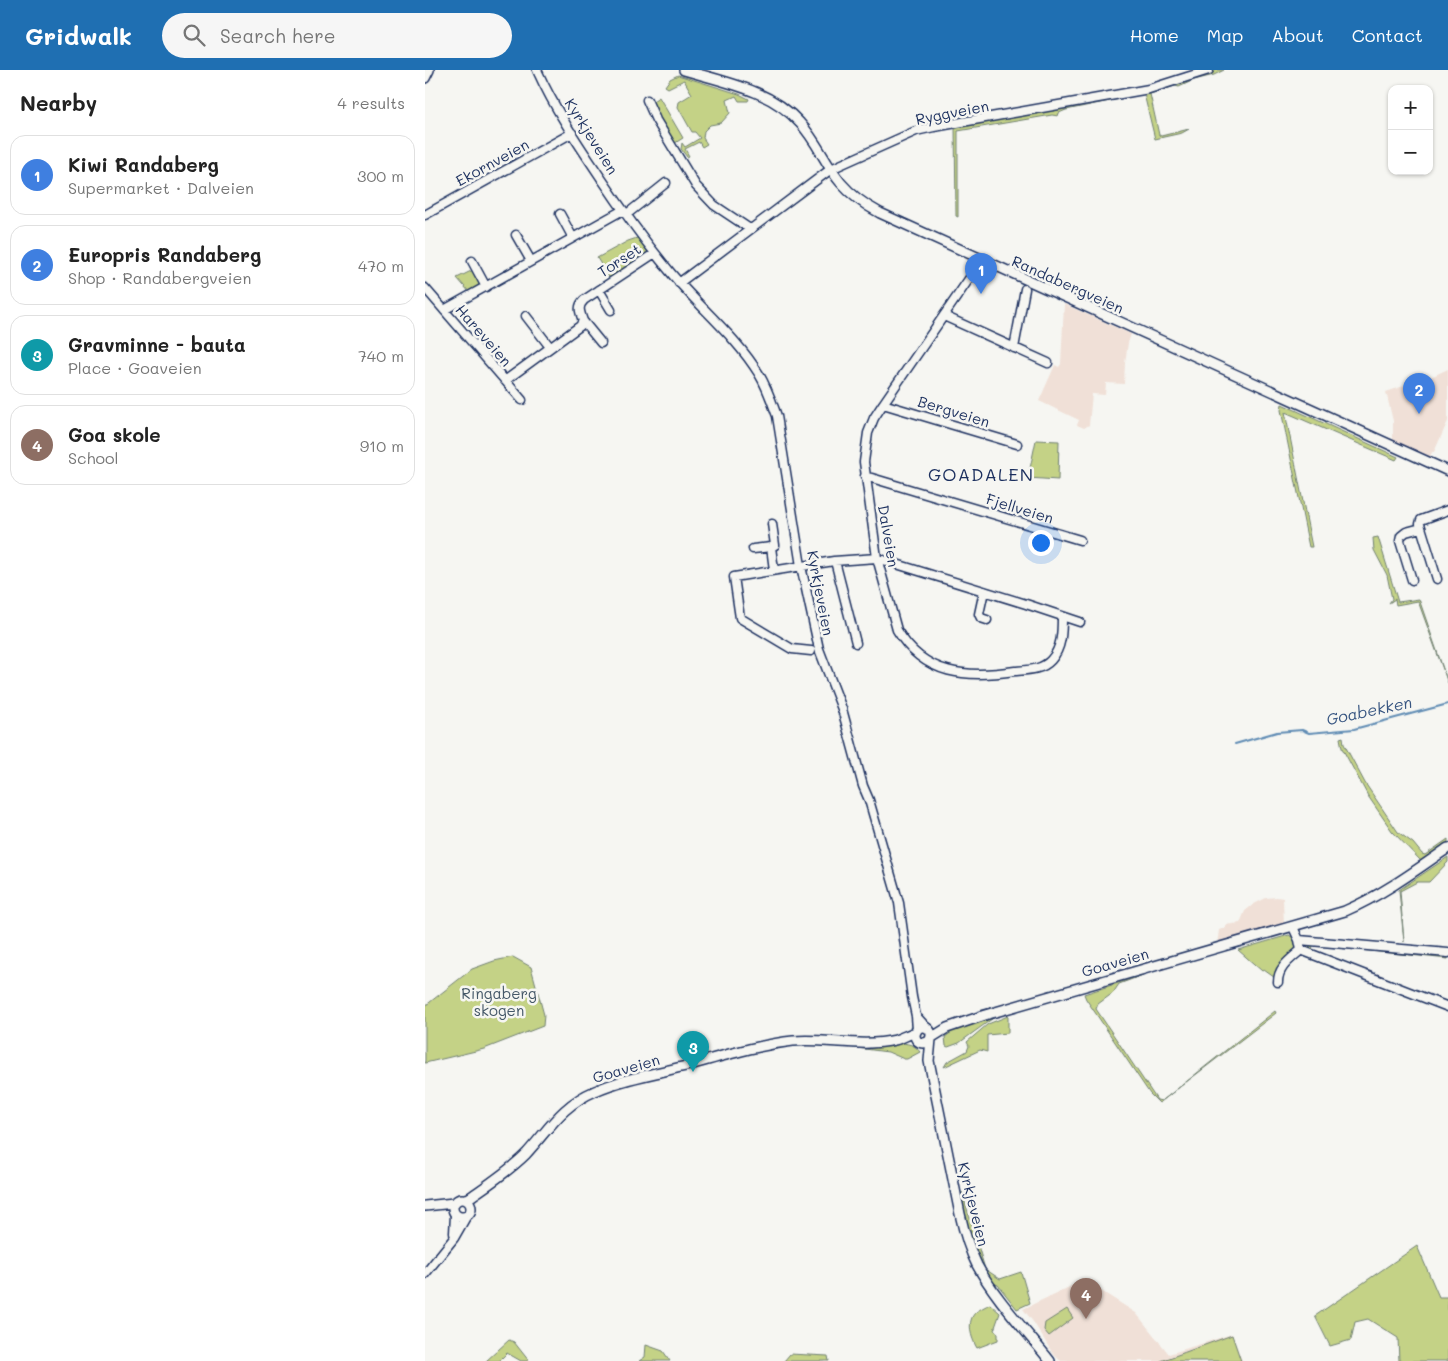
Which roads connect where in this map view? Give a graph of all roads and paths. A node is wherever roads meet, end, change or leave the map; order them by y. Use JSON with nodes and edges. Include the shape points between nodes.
{"nodes":[{"id":1,"x":537,"y":70,"type":"edge"},
{"id":2,"x":684,"y":70,"type":"edge"},
{"id":3,"x":1209,"y":70,"type":"edge"},
{"id":4,"x":647,"y":100,"type":"dead end"},
{"id":5,"x":572,"y":133,"type":"junction"},
{"id":6,"x":831,"y":169,"type":"junction"},
{"id":7,"x":666,"y":183,"type":"dead end"},
{"id":8,"x":625,"y":212,"type":"junction"},
{"id":9,"x":560,"y":214,"type":"dead end"},
{"id":10,"x":425,"y":215,"type":"edge"},
{"id":11,"x":750,"y":229,"type":"junction"},
{"id":12,"x":516,"y":235,"type":"dead end"},
{"id":13,"x":573,"y":238,"type":"junction"},
{"id":14,"x":655,"y":254,"type":"junction"},
{"id":15,"x":472,"y":260,"type":"dead end"},
{"id":16,"x":982,"y":260,"type":"junction"},
{"id":17,"x":531,"y":261,"type":"junction"},
{"id":18,"x":679,"y":283,"type":"junction"},
{"id":19,"x":486,"y":287,"type":"junction"},
{"id":20,"x":425,"y":288,"type":"edge"},
{"id":21,"x":1025,"y":289,"type":"dead end"},
{"id":22,"x":599,"y":290,"type":"junction"},
{"id":23,"x":445,"y":310,"type":"junction"},
{"id":24,"x":611,"y":310,"type":"dead end"},
{"id":25,"x":526,"y":316,"type":"dead end"},
{"id":26,"x":944,"y":316,"type":"junction"},
{"id":27,"x":583,"y":321,"type":"junction"},
{"id":28,"x":601,"y":343,"type":"dead end"},
{"id":29,"x":550,"y":347,"type":"junction"},
{"id":30,"x":1014,"y":348,"type":"junction"},
{"id":31,"x":1048,"y":364,"type":"dead end"},
{"id":32,"x":506,"y":380,"type":"junction"},
{"id":33,"x":522,"y":400,"type":"dead end"},
{"id":34,"x":883,"y":404,"type":"junction"},
{"id":35,"x":1017,"y":444,"type":"dead end"},
{"id":36,"x":1448,"y":471,"type":"edge"},
{"id":37,"x":865,"y":476,"type":"junction"},
{"id":38,"x":1448,"y":510,"type":"edge"},
{"id":39,"x":772,"y":524,"type":"dead end"},
{"id":40,"x":1421,"y":528,"type":"junction"},
{"id":41,"x":1081,"y":540,"type":"dead end"},
{"id":42,"x":771,"y":548,"type":"junction"},
{"id":43,"x":753,"y":549,"type":"dead end"},
{"id":44,"x":877,"y":558,"type":"junction"},
{"id":45,"x":835,"y":561,"type":"junction"},
{"id":46,"x":801,"y":566,"type":"junction"},
{"id":47,"x":774,"y":570,"type":"junction"},
{"id":48,"x":1437,"y":579,"type":"dead end"},
{"id":49,"x":1412,"y":580,"type":"dead end"},
{"id":50,"x":984,"y":591,"type":"junction"},
{"id":51,"x":1063,"y":616,"type":"junction"},
{"id":52,"x":987,"y":620,"type":"dead end"},
{"id":53,"x":1079,"y":622,"type":"dead end"},
{"id":54,"x":856,"y":644,"type":"dead end"},
{"id":55,"x":811,"y":651,"type":"dead end"},
{"id":56,"x":1448,"y":848,"type":"edge"},
{"id":57,"x":1293,"y":927,"type":"junction"},
{"id":58,"x":1299,"y":940,"type":"junction"},
{"id":59,"x":1301,"y":950,"type":"junction"},
{"id":60,"x":1448,"y":953,"type":"edge"},
{"id":61,"x":1278,"y":982,"type":"dead end"},
{"id":62,"x":1448,"y":1007,"type":"edge"},
{"id":63,"x":947,"y":1028,"type":"junction"},
{"id":64,"x":922,"y":1029,"type":"junction"},
{"id":65,"x":931,"y":1039,"type":"junction"},
{"id":66,"x":896,"y":1040,"type":"junction"},
{"id":67,"x":919,"y":1042,"type":"junction"},
{"id":68,"x":929,"y":1061,"type":"junction"},
{"id":69,"x":487,"y":1187,"type":"junction"},
{"id":70,"x":465,"y":1199,"type":"junction"},
{"id":71,"x":454,"y":1203,"type":"junction"},
{"id":72,"x":425,"y":1206,"type":"edge"},
{"id":73,"x":435,"y":1206,"type":"junction"},
{"id":74,"x":469,"y":1213,"type":"junction"},
{"id":75,"x":454,"y":1214,"type":"junction"},
{"id":76,"x":451,"y":1242,"type":"junction"},
{"id":77,"x":425,"y":1274,"type":"edge"},
{"id":78,"x":1050,"y":1361,"type":"edge"}],
"edges":[{"from":1,"to":5,"type":"street","name":"Kyrkjeveien"},
{"from":2,"to":6,"type":"main road","name":"Randabergveien","via":[[748,89],[784,107],[809,133]]},
{"from":3,"to":6,"type":"street","name":"Ryggveien","via":[[1149,89],[916,131]]},
{"from":4,"to":11,"type":"street","via":[[700,190],[714,205]]},
{"from":5,"to":8,"type":"street","name":"Kyrkjeveien"},
{"from":5,"to":10,"type":"street","name":"Ekornveien"},
{"from":6,"to":11,"type":"street","name":"Ryggveien"},
{"from":6,"to":16,"type":"main road","name":"Randabergveien","via":[[862,203]]},
{"from":7,"to":8,"type":"street"},
{"from":8,"to":13,"type":"street"},
{"from":8,"to":14,"type":"street","name":"Kyrkjeveien"},
{"from":9,"to":13,"type":"street"},
{"from":11,"to":18,"type":"street","name":"Ryggveien"},
{"from":12,"to":17,"type":"street"},
{"from":13,"to":17,"type":"street"},
{"from":14,"to":18,"type":"street","name":"Kyrkjeveien"},
{"from":14,"to":22,"type":"street","name":"Torset"},
{"from":15,"to":19,"type":"street"},
{"from":16,"to":26,"type":"street","name":"Dalveien"},
{"from":16,"to":36,"type":"main road","name":"Randabergveien"},
{"from":17,"to":19,"type":"street"},
{"from":18,"to":46,"type":"street","name":"Kyrkjeveien","via":[[735,342],[759,374],[772,402],[783,446]]},
{"from":19,"to":23,"type":"street"},
{"from":20,"to":23,"type":"street","name":"Hareveien"},
{"from":21,"to":30,"type":"street"},
{"from":22,"to":24,"type":"street","name":"Torset"},
{"from":22,"to":27,"type":"street","name":"Torset","via":[[580,304]]},
{"from":23,"to":32,"type":"street","name":"Hareveien"},
{"from":25,"to":29,"type":"street"},
{"from":26,"to":30,"type":"street"},
{"from":26,"to":34,"type":"street","name":"Dalveien"},
{"from":27,"to":28,"type":"street"},
{"from":27,"to":29,"type":"street"},
{"from":29,"to":32,"type":"street"},
{"from":30,"to":31,"type":"street"},
{"from":32,"to":33,"type":"street","name":"Hareveien"},
{"from":34,"to":35,"type":"street","name":"Bergveien"},
{"from":34,"to":37,"type":"street","name":"Dalveien","via":[[868,433]]},
{"from":37,"to":41,"type":"street","name":"Fjellveien"},
{"from":37,"to":44,"type":"street","name":"Dalveien"},
{"from":38,"to":40,"type":"street","via":[[1421,520]]},
{"from":39,"to":42,"type":"street","via":[[775,545]]},
{"from":40,"to":48,"type":"street"},
{"from":40,"to":49,"type":"street","via":[[1401,536]]},
{"from":42,"to":43,"type":"street"},
{"from":42,"to":47,"type":"street"},
{"from":44,"to":45,"type":"street"},
{"from":44,"to":50,"type":"street"},
{"from":44,"to":51,"type":"street","name":"Dalveien","via":[[897,630],[903,640],[923,659],[950,671],[983,676],[1040,668],[1057,653]]},
{"from":45,"to":46,"type":"street"},
{"from":45,"to":54,"type":"street"},
{"from":46,"to":47,"type":"street"},
{"from":46,"to":64,"type":"street","name":"Kyrkjeveien","via":[[819,649],[842,709],[899,903],[912,997]]},
{"from":47,"to":55,"type":"street","via":[[734,577],[740,618],[792,649]]},
{"from":50,"to":51,"type":"street"},
{"from":50,"to":52,"type":"street","via":[[979,614]]},
{"from":51,"to":53,"type":"street"},
{"from":56,"to":57,"type":"main road","name":"Goaveien","via":[[1365,902]]},
{"from":57,"to":58,"type":"street"},
{"from":57,"to":63,"type":"main road","name":"Goaveien"},
{"from":58,"to":59,"type":"street"},
{"from":58,"to":60,"type":"street"},
{"from":59,"to":61,"type":"street","via":[[1281,969]]},
{"from":59,"to":62,"type":"street"},
{"from":63,"to":64,"type":"main road","name":"Goaveien"},
{"from":63,"to":65,"type":"main road","name":"Goaveien"},
{"from":64,"to":65,"type":"main road","via":[[931,1033]]},
{"from":64,"to":66,"type":"main road","name":"Goaveien"},
{"from":64,"to":67,"type":"main road","via":[[915,1037]]},
{"from":65,"to":67,"type":"main road","name":"Goaveien","via":[[926,1043]]},
{"from":65,"to":68,"type":"main road","name":"Kyrkjeveien"},
{"from":66,"to":67,"type":"main road","name":"Goaveien"},
{"from":66,"to":69,"type":"main road","name":"Goaveien","via":[[780,1043],[603,1088],[581,1097],[562,1111],[526,1154]]},
{"from":67,"to":68,"type":"main road","name":"Kyrkjeveien"},
{"from":68,"to":78,"type":"main road","name":"Kyrkjeveien","via":[[960,1214],[972,1253],[991,1287]]},
{"from":69,"to":70,"type":"main road","name":"Goaveien"},
{"from":69,"to":74,"type":"main road","name":"Goaveien"},
{"from":70,"to":71,"type":"main road"},
{"from":70,"to":74,"type":"main road","via":[[469,1202]]},
{"from":71,"to":73,"type":"main road"},
{"from":71,"to":75,"type":"main road"},
{"from":72,"to":73,"type":"main road"},
{"from":73,"to":75,"type":"main road"},
{"from":74,"to":75,"type":"main road","via":[[461,1218]]},
{"from":74,"to":76,"type":"street"},
{"from":75,"to":76,"type":"street"},
{"from":76,"to":77,"type":"street"}]}
